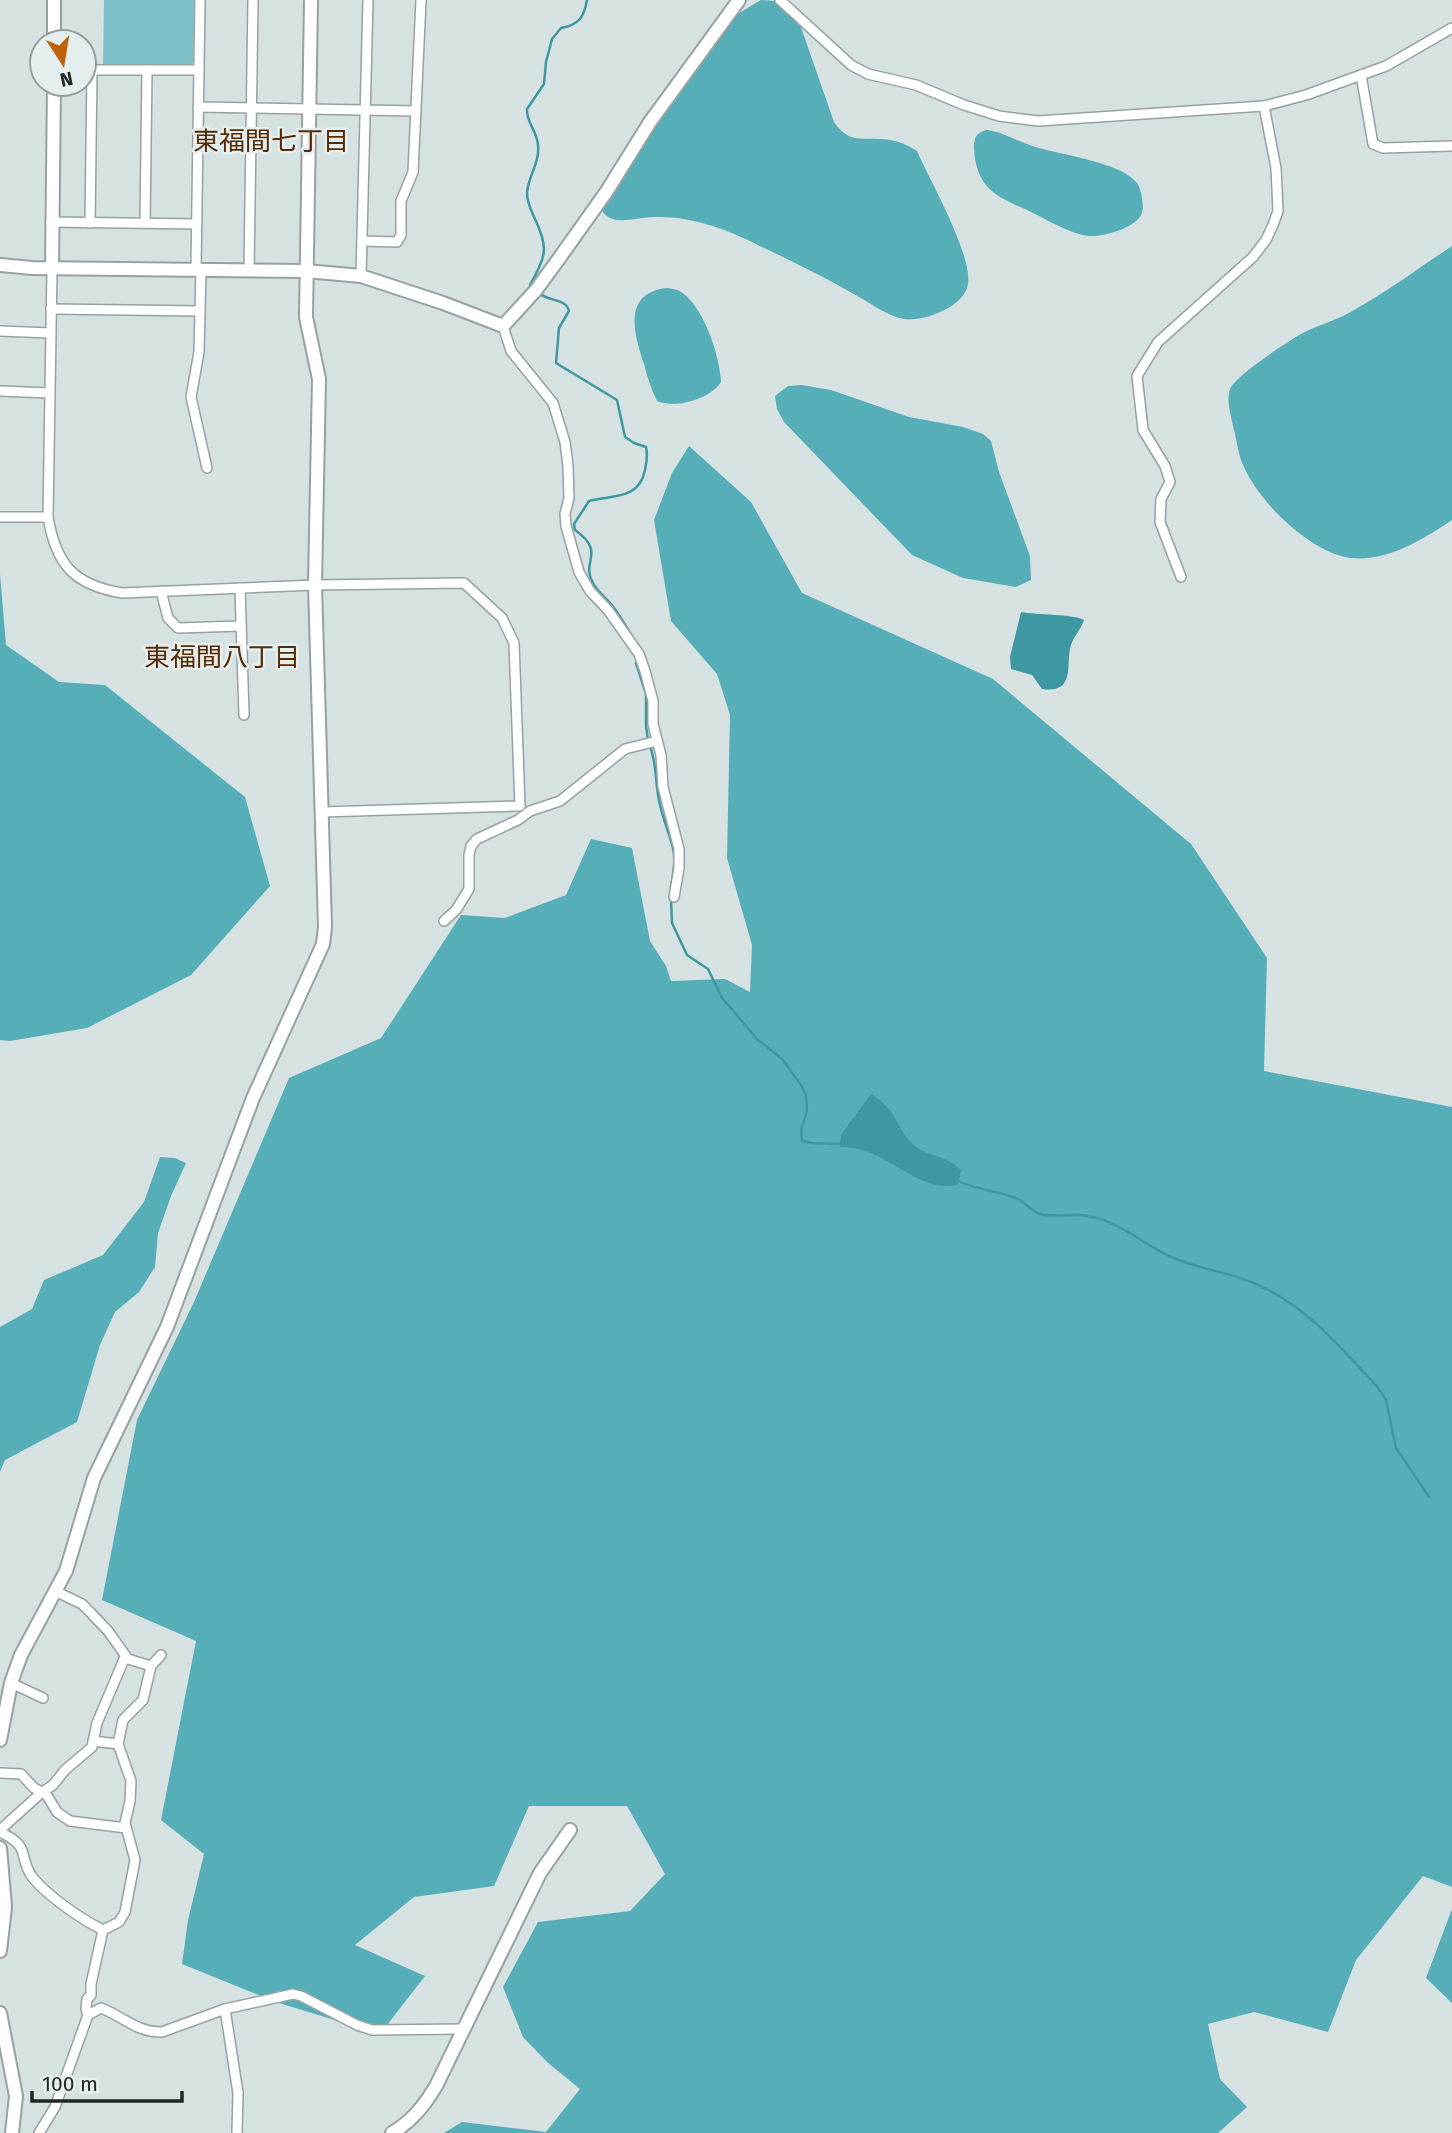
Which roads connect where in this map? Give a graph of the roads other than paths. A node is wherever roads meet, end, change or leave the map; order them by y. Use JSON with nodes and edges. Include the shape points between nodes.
{"nodes":[{"id":1,"x":54,"y":0,"type":"edge"},
{"id":2,"x":200,"y":0,"type":"edge"},
{"id":3,"x":253,"y":0,"type":"edge"},
{"id":4,"x":311,"y":0,"type":"edge"},
{"id":5,"x":368,"y":0,"type":"edge"},
{"id":6,"x":421,"y":0,"type":"edge"},
{"id":7,"x":739,"y":0,"type":"edge"},
{"id":8,"x":780,"y":0,"type":"edge"},
{"id":9,"x":54,"y":28,"type":"edge"},
{"id":10,"x":1452,"y":28,"type":"edge"},
{"id":11,"x":147,"y":69,"type":"junction"},
{"id":12,"x":98,"y":70,"type":"edge"},
{"id":13,"x":199,"y":70,"type":"junction"},
{"id":14,"x":1362,"y":75,"type":"junction"},
{"id":15,"x":54,"y":98,"type":"edge"},
{"id":16,"x":88,"y":98,"type":"edge"},
{"id":17,"x":1265,"y":106,"type":"junction"},
{"id":18,"x":198,"y":107,"type":"junction"},
{"id":19,"x":251,"y":108,"type":"junction"},
{"id":20,"x":309,"y":108,"type":"junction"},
{"id":21,"x":365,"y":110,"type":"junction"},
{"id":22,"x":416,"y":111,"type":"junction"},
{"id":23,"x":1452,"y":146,"type":"edge"},
{"id":24,"x":51,"y":222,"type":"junction"},
{"id":25,"x":90,"y":223,"type":"junction"},
{"id":26,"x":145,"y":223,"type":"junction"},
{"id":27,"x":197,"y":224,"type":"junction"},
{"id":28,"x":362,"y":241,"type":"junction"},
{"id":29,"x":0,"y":265,"type":"edge"},
{"id":30,"x":52,"y":268,"type":"junction"},
{"id":31,"x":198,"y":269,"type":"junction"},
{"id":32,"x":249,"y":270,"type":"junction"},
{"id":33,"x":306,"y":271,"type":"junction"},
{"id":34,"x":361,"y":276,"type":"junction"},
{"id":35,"x":51,"y":309,"type":"junction"},
{"id":36,"x":200,"y":311,"type":"junction"},
{"id":37,"x":503,"y":327,"type":"junction"},
{"id":38,"x":0,"y":331,"type":"edge"},
{"id":39,"x":50,"y":333,"type":"junction"},
{"id":40,"x":0,"y":391,"type":"edge"},
{"id":41,"x":49,"y":393,"type":"junction"},
{"id":42,"x":207,"y":468,"type":"dead end"},
{"id":43,"x":0,"y":517,"type":"edge"},
{"id":44,"x":48,"y":517,"type":"junction"},
{"id":45,"x":1181,"y":577,"type":"dead end"},
{"id":46,"x":315,"y":585,"type":"junction"},
{"id":47,"x":240,"y":588,"type":"junction"},
{"id":48,"x":161,"y":591,"type":"junction"},
{"id":49,"x":240,"y":626,"type":"junction"},
{"id":50,"x":244,"y":715,"type":"dead end"},
{"id":51,"x":657,"y":741,"type":"junction"},
{"id":52,"x":520,"y":806,"type":"junction"},
{"id":53,"x":530,"y":811,"type":"junction"},
{"id":54,"x":322,"y":812,"type":"junction"},
{"id":55,"x":674,"y":897,"type":"dead end"},
{"id":56,"x":444,"y":921,"type":"dead end"},
{"id":57,"x":55,"y":1591,"type":"junction"},
{"id":58,"x":161,"y":1656,"type":"dead end"},
{"id":59,"x":125,"y":1657,"type":"junction"},
{"id":60,"x":151,"y":1666,"type":"junction"},
{"id":61,"x":11,"y":1683,"type":"junction"},
{"id":62,"x":43,"y":1698,"type":"dead end"},
{"id":63,"x":0,"y":1740,"type":"edge"},
{"id":64,"x":93,"y":1741,"type":"junction"},
{"id":65,"x":118,"y":1744,"type":"junction"},
{"id":66,"x":0,"y":1773,"type":"edge"},
{"id":67,"x":41,"y":1793,"type":"junction"},
{"id":68,"x":126,"y":1828,"type":"junction"},
{"id":69,"x":570,"y":1830,"type":"dead end"},
{"id":70,"x":0,"y":1831,"type":"edge"},
{"id":71,"x":0,"y":1848,"type":"edge"},
{"id":72,"x":103,"y":1930,"type":"junction"},
{"id":73,"x":0,"y":1951,"type":"edge"},
{"id":74,"x":91,"y":1995,"type":"junction"},
{"id":75,"x":101,"y":2008,"type":"junction"},
{"id":76,"x":225,"y":2009,"type":"junction"},
{"id":77,"x":0,"y":2013,"type":"edge"},
{"id":78,"x":88,"y":2015,"type":"junction"},
{"id":79,"x":463,"y":2029,"type":"junction"},
{"id":80,"x":12,"y":2133,"type":"edge"},
{"id":81,"x":38,"y":2133,"type":"edge"},
{"id":82,"x":237,"y":2133,"type":"edge"},
{"id":83,"x":392,"y":2133,"type":"edge"}],
"edges":[{"from":1,"to":9,"type":"street"},
{"from":2,"to":13,"type":"street"},
{"from":3,"to":19,"type":"street"},
{"from":4,"to":20,"type":"street"},
{"from":5,"to":21,"type":"street"},
{"from":6,"to":22,"type":"street"},
{"from":7,"to":37,"type":"street","via":[[558,260]]},
{"from":8,"to":17,"type":"street","via":[[851,65],[999,116],[1038,121]]},
{"from":10,"to":14,"type":"street"},
{"from":11,"to":12,"type":"street"},
{"from":11,"to":13,"type":"street"},
{"from":11,"to":26,"type":"street"},
{"from":13,"to":18,"type":"street"},
{"from":14,"to":17,"type":"street"},
{"from":14,"to":23,"type":"street","via":[[1373,144],[1383,148]]},
{"from":15,"to":24,"type":"street"},
{"from":16,"to":25,"type":"street"},
{"from":17,"to":45,"type":"street","via":[[1276,168],[1278,211],[1273,225],[1253,257],[1158,342],[1137,376],[1143,430],[1170,482],[1161,499],[1160,522]]},
{"from":18,"to":19,"type":"street"},
{"from":18,"to":27,"type":"street"},
{"from":19,"to":20,"type":"street"},
{"from":19,"to":32,"type":"street"},
{"from":20,"to":21,"type":"street"},
{"from":20,"to":33,"type":"street"},
{"from":21,"to":22,"type":"street"},
{"from":21,"to":28,"type":"street"},
{"from":22,"to":28,"type":"street","via":[[413,172],[401,201],[401,235],[397,242]]},
{"from":24,"to":25,"type":"street"},
{"from":24,"to":30,"type":"street"},
{"from":25,"to":26,"type":"street"},
{"from":26,"to":27,"type":"street"},
{"from":27,"to":31,"type":"street"},
{"from":28,"to":34,"type":"street"},
{"from":29,"to":30,"type":"street"},
{"from":30,"to":31,"type":"street"},
{"from":30,"to":35,"type":"street"},
{"from":31,"to":32,"type":"street"},
{"from":31,"to":36,"type":"street"},
{"from":32,"to":33,"type":"street"},
{"from":33,"to":34,"type":"street"},
{"from":33,"to":46,"type":"street","via":[[306,317],[319,398]]},
{"from":34,"to":37,"type":"street"},
{"from":35,"to":36,"type":"street"},
{"from":35,"to":39,"type":"street"},
{"from":36,"to":42,"type":"street","via":[[191,397]]},
{"from":37,"to":51,"type":"street","via":[[511,351],[553,403],[565,442],[569,498],[565,514],[579,572],[639,654],[653,701]]},
{"from":38,"to":39,"type":"street"},
{"from":39,"to":41,"type":"street"},
{"from":40,"to":41,"type":"street"},
{"from":41,"to":44,"type":"street"},
{"from":43,"to":44,"type":"street"},
{"from":44,"to":48,"type":"street","via":[[59,556],[81,581],[122,593]]},
{"from":46,"to":47,"type":"street"},
{"from":46,"to":52,"type":"street","via":[[464,583],[502,618],[514,643]]},
{"from":46,"to":54,"type":"street"},
{"from":47,"to":48,"type":"street"},
{"from":47,"to":49,"type":"street"},
{"from":48,"to":49,"type":"street","via":[[168,618],[178,628]]},
{"from":49,"to":50,"type":"street"},
{"from":51,"to":53,"type":"street","via":[[625,750],[560,802]]},
{"from":51,"to":55,"type":"street","via":[[663,788],[679,849]]},
{"from":52,"to":53,"type":"street"},
{"from":52,"to":54,"type":"street"},
{"from":53,"to":56,"type":"street","via":[[471,846],[469,889]]},
{"from":54,"to":57,"type":"street","via":[[323,944],[253,1097],[167,1327],[94,1478],[66,1571]]},
{"from":57,"to":59,"type":"street","via":[[82,1604]]},
{"from":57,"to":61,"type":"street"},
{"from":58,"to":60,"type":"street"},
{"from":59,"to":60,"type":"street"},
{"from":59,"to":64,"type":"street"},
{"from":60,"to":65,"type":"street","via":[[142,1700],[123,1720]]},
{"from":61,"to":62,"type":"street"},
{"from":61,"to":63,"type":"street"},
{"from":64,"to":65,"type":"street"},
{"from":64,"to":67,"type":"street","via":[[92,1747]]},
{"from":65,"to":68,"type":"street","via":[[131,1781]]},
{"from":66,"to":67,"type":"street","via":[[21,1774]]},
{"from":67,"to":68,"type":"street","via":[[69,1821]]},
{"from":67,"to":70,"type":"street"},
{"from":68,"to":72,"type":"street","via":[[135,1860],[128,1897],[119,1922]]},
{"from":69,"to":79,"type":"street","via":[[540,1873]]},
{"from":70,"to":72,"type":"street","via":[[16,1839],[39,1884]]},
{"from":71,"to":73,"type":"street","via":[[5,1907]]},
{"from":72,"to":74,"type":"street"},
{"from":74,"to":75,"type":"street"},
{"from":74,"to":78,"type":"street"},
{"from":75,"to":76,"type":"street","via":[[152,2032]]},
{"from":75,"to":78,"type":"street"},
{"from":76,"to":79,"type":"street","via":[[293,1994],[372,2030]]},
{"from":76,"to":82,"type":"street","via":[[238,2093]]},
{"from":77,"to":80,"type":"street","via":[[16,2096]]},
{"from":78,"to":81,"type":"street","via":[[55,2107]]},
{"from":79,"to":83,"type":"street","via":[[423,2106]]}]}
